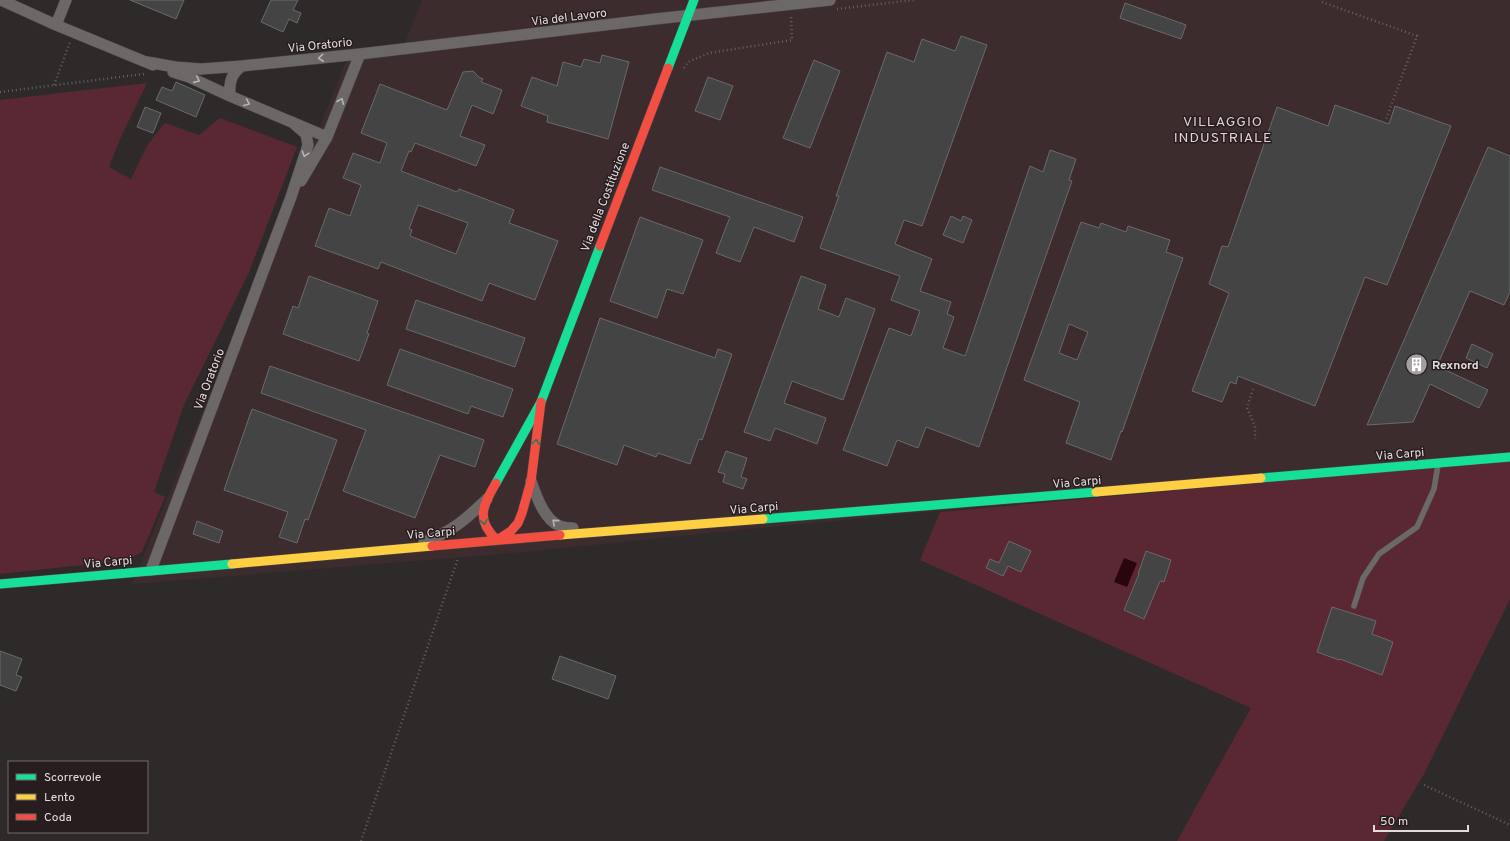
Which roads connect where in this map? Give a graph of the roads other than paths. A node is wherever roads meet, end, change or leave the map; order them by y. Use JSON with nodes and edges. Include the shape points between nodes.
{"nodes":[{"id":1,"x":1,"y":0,"type":"edge"},
{"id":2,"x":66,"y":0,"type":"edge"},
{"id":3,"x":694,"y":0,"type":"edge"},
{"id":4,"x":834,"y":4,"type":"edge"},
{"id":5,"x":688,"y":16,"type":"junction"},
{"id":6,"x":56,"y":25,"type":"junction"},
{"id":7,"x":360,"y":54,"type":"junction"},
{"id":8,"x":147,"y":62,"type":"junction"},
{"id":9,"x":242,"y":66,"type":"junction"},
{"id":10,"x":230,"y":96,"type":"junction"},
{"id":11,"x":292,"y":122,"type":"junction"},
{"id":12,"x":327,"y":137,"type":"junction"},
{"id":13,"x":291,"y":197,"type":"junction"},
{"id":14,"x":541,"y":402,"type":"junction"},
{"id":15,"x":1510,"y":457,"type":"edge"},
{"id":16,"x":1438,"y":463,"type":"junction"},
{"id":17,"x":531,"y":481,"type":"junction"},
{"id":18,"x":487,"y":499,"type":"junction"},
{"id":19,"x":605,"y":532,"type":"junction"},
{"id":20,"x":497,"y":540,"type":"junction"},
{"id":21,"x":412,"y":547,"type":"junction"},
{"id":22,"x":151,"y":570,"type":"junction"},
{"id":23,"x":0,"y":584,"type":"edge"},
{"id":24,"x":1354,"y":606,"type":"dead end"}],
"edges":[{"from":1,"to":6,"type":"street","name":"Via Oratorio"},
{"from":2,"to":6,"type":"street"},
{"from":3,"to":5,"type":"main road","name":"Via della Costituzione"},
{"from":4,"to":5,"type":"street","name":"Via del Lavoro"},
{"from":5,"to":7,"type":"street","name":"Via del Lavoro"},
{"from":5,"to":14,"type":"main road","name":"Via della Costituzione"},
{"from":6,"to":8,"type":"street","name":"Via Oratorio"},
{"from":7,"to":9,"type":"street","name":"Via Oratorio","one_way":true},
{"from":12,"to":7,"type":"street","name":"Via Oratorio","one_way":true},
{"from":8,"to":9,"type":"street","name":"Via Oratorio","via":[[201,70]]},
{"from":8,"to":10,"type":"street","name":"Via Oratorio","one_way":true,"via":[[189,77]]},
{"from":9,"to":10,"type":"street","via":[[230,78]]},
{"from":10,"to":11,"type":"street","name":"Via Oratorio","one_way":true},
{"from":11,"to":12,"type":"street","name":"Via Oratorio"},
{"from":11,"to":13,"type":"street","name":"Via Oratorio","one_way":true,"via":[[306,134],[308,145]]},
{"from":12,"to":13,"type":"street","name":"Via Oratorio"},
{"from":13,"to":22,"type":"street","name":"Via Oratorio"},
{"from":17,"to":14,"type":"main road","name":"Via della Costituzione","one_way":true},
{"from":14,"to":18,"type":"main road","name":"Via della Costituzione"},
{"from":15,"to":16,"type":"main road","name":"Via Carpi"},
{"from":16,"to":19,"type":"main road","name":"Via Carpi"},
{"from":16,"to":24,"type":"lane","via":[[1434,489],[1417,527],[1379,554],[1364,578]]},
{"from":19,"to":17,"type":"street","name":"Via della Costituzione","one_way":true,"via":[[560,527],[554,523],[541,506]]},
{"from":17,"to":20,"type":"main road","name":"Via della Costituzione","via":[[518,523]]},
{"from":18,"to":20,"type":"main road","name":"Via della Costituzione","one_way":true,"via":[[483,524],[487,532]]},
{"from":18,"to":21,"type":"street","name":"Via della Costituzione","via":[[463,522],[443,535]]},
{"from":19,"to":20,"type":"main road","name":"Via Carpi"},
{"from":20,"to":21,"type":"main road","name":"Via Carpi"},
{"from":21,"to":22,"type":"main road","name":"Via Carpi","via":[[322,557]]},
{"from":22,"to":23,"type":"main road","name":"Via Carpi"}]}
